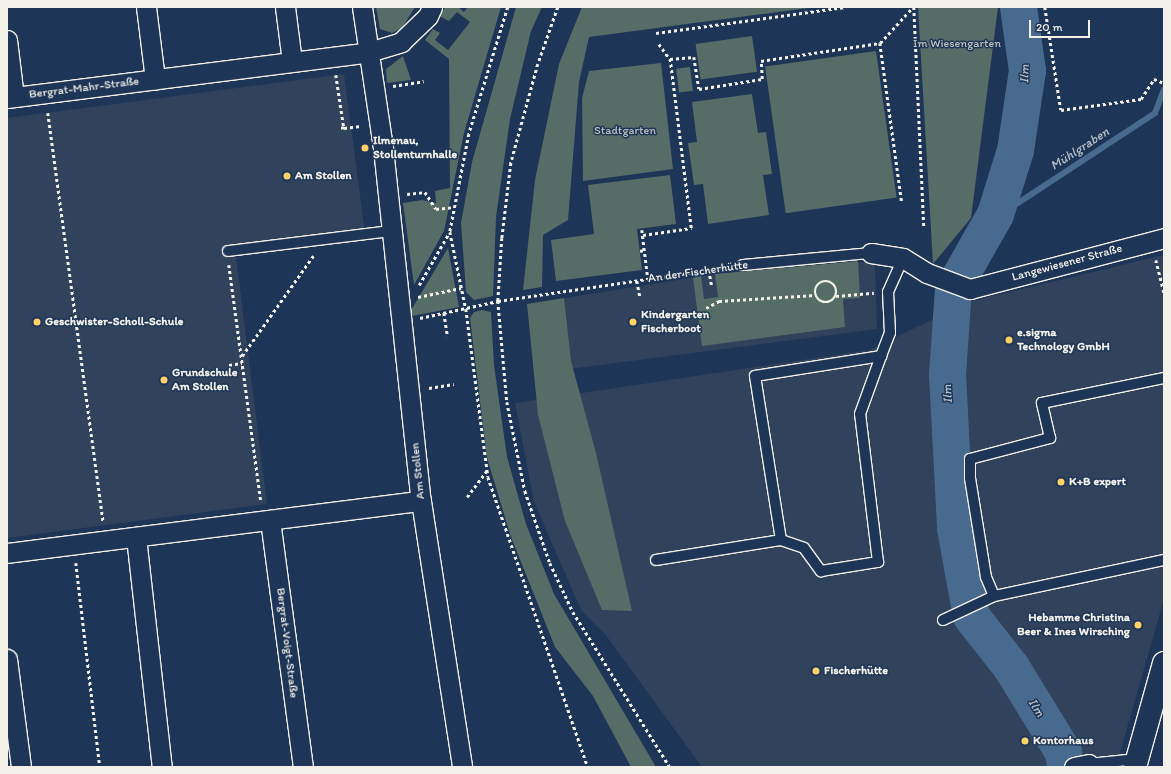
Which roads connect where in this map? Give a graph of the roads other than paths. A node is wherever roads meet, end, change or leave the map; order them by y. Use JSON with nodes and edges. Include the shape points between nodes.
{"nodes":[{"id":1,"x":146,"y":7,"type":"edge"},
{"id":2,"x":285,"y":7,"type":"edge"},
{"id":3,"x":362,"y":7,"type":"edge"},
{"id":4,"x":432,"y":7,"type":"edge"},
{"id":5,"x":7,"y":40,"type":"edge"},
{"id":6,"x":369,"y":52,"type":"junction"},
{"id":7,"x":292,"y":62,"type":"junction"},
{"id":8,"x":154,"y":79,"type":"junction"},
{"id":9,"x":11,"y":97,"type":"edge"},
{"id":10,"x":392,"y":231,"type":"junction"},
{"id":11,"x":1158,"y":239,"type":"edge"},
{"id":12,"x":228,"y":251,"type":"road end"},
{"id":13,"x":871,"y":253,"type":"joint"},
{"id":14,"x":903,"y":258,"type":"junction"},
{"id":15,"x":743,"y":265,"type":"road end"},
{"id":16,"x":970,"y":289,"type":"joint"},
{"id":17,"x":881,"y":356,"type":"junction"},
{"id":18,"x":1164,"y":378,"type":"edge"},
{"id":19,"x":421,"y":501,"type":"junction"},
{"id":20,"x":270,"y":520,"type":"junction"},
{"id":21,"x":136,"y":537,"type":"junction"},
{"id":22,"x":781,"y":540,"type":"junction"},
{"id":23,"x":7,"y":553,"type":"edge"},
{"id":24,"x":656,"y":560,"type":"dead end"},
{"id":25,"x":1164,"y":560,"type":"edge"},
{"id":26,"x":990,"y":599,"type":"junction"},
{"id":27,"x":948,"y":618,"type":"dead end"},
{"id":28,"x":7,"y":659,"type":"edge"},
{"id":29,"x":1164,"y":663,"type":"edge"},
{"id":30,"x":1136,"y":763,"type":"edge"},
{"id":31,"x":1081,"y":766,"type":"edge"},
{"id":32,"x":21,"y":767,"type":"edge"},
{"id":33,"x":162,"y":767,"type":"edge"},
{"id":34,"x":303,"y":767,"type":"edge"},
{"id":35,"x":462,"y":767,"type":"edge"}],
"edges":[{"from":1,"to":8,"type":"street","name":"Bergrat-Mahr-Straße"},
{"from":2,"to":7,"type":"street"},
{"from":3,"to":6,"type":"street","name":"Am Stollen"},
{"from":4,"to":6,"type":"street","name":"Bergrat-Mahr-Straße","via":[[428,16],[401,42]]},
{"from":5,"to":9,"type":"street","name":"Bergrat-Mahr-Straße"},
{"from":6,"to":7,"type":"street","name":"Bergrat-Mahr-Straße"},
{"from":6,"to":10,"type":"street","name":"Am Stollen"},
{"from":7,"to":8,"type":"street","name":"Bergrat-Mahr-Straße"},
{"from":8,"to":9,"type":"street","name":"Bergrat-Mahr-Straße"},
{"from":10,"to":12,"type":"lane"},
{"from":10,"to":19,"type":"street","name":"Am Stollen"},
{"from":11,"to":16,"type":"street","name":"Langewiesener Straße"},
{"from":13,"to":14,"type":"street","name":"An der Fischerhütte"},
{"from":13,"to":15,"type":"lane","name":"An der Fischerhütte"},
{"from":14,"to":16,"type":"street","name":"An der Fischerhütte","via":[[927,273]]},
{"from":14,"to":17,"type":"lane","via":[[888,292],[890,333]]},
{"from":17,"to":22,"type":"lane","via":[[755,376]]},
{"from":17,"to":22,"type":"lane","via":[[860,414],[878,562],[821,571],[804,548]]},
{"from":18,"to":26,"type":"lane","via":[[1042,403],[1050,438],[970,459],[970,478]]},
{"from":19,"to":20,"type":"street"},
{"from":19,"to":35,"type":"street","name":"Am Stollen"},
{"from":20,"to":21,"type":"street"},
{"from":20,"to":34,"type":"street","name":"Bergrat-Voigt-Straße"},
{"from":21,"to":23,"type":"street"},
{"from":21,"to":33,"type":"street"},
{"from":22,"to":24,"type":"lane"},
{"from":25,"to":26,"type":"lane"},
{"from":26,"to":27,"type":"lane"},
{"from":28,"to":32,"type":"street"},
{"from":29,"to":30,"type":"main road"},
{"from":30,"to":31,"type":"lane"}]}
